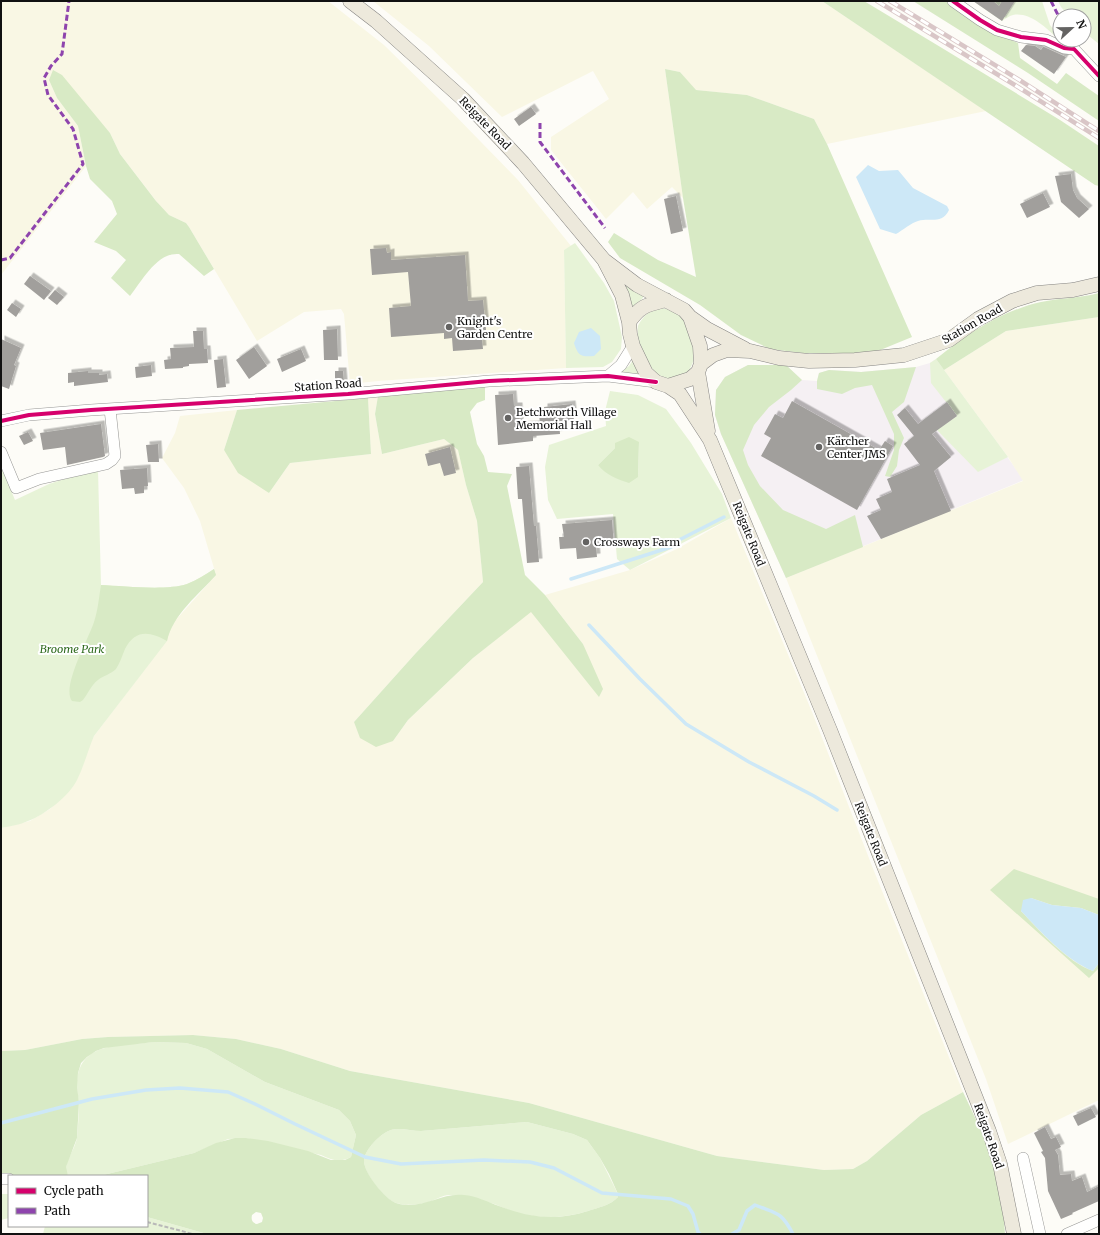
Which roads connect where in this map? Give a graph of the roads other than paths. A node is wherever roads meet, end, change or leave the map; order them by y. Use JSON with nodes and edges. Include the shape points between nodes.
{"nodes":[{"id":1,"x":350,"y":1,"type":"edge"},
{"id":2,"x":953,"y":1,"type":"edge"},
{"id":3,"x":1099,"y":76,"type":"edge"},
{"id":4,"x":604,"y":260,"type":"junction"},
{"id":5,"x":1099,"y":284,"type":"edge"},
{"id":6,"x":666,"y":300,"type":"junction"},
{"id":7,"x":690,"y":317,"type":"junction"},
{"id":8,"x":629,"y":322,"type":"junction"},
{"id":9,"x":633,"y":346,"type":"junction"},
{"id":10,"x":750,"y":351,"type":"junction"},
{"id":11,"x":699,"y":368,"type":"junction"},
{"id":12,"x":608,"y":376,"type":"junction"},
{"id":13,"x":662,"y":384,"type":"junction"},
{"id":14,"x":110,"y":409,"type":"junction"},
{"id":15,"x":1,"y":421,"type":"edge"},
{"id":16,"x":710,"y":440,"type":"junction"},
{"id":17,"x":1,"y":452,"type":"edge"},
{"id":18,"x":1023,"y":1158,"type":"dead end"},
{"id":19,"x":1099,"y":1220,"type":"edge"},
{"id":20,"x":1014,"y":1234,"type":"edge"},
{"id":21,"x":1040,"y":1234,"type":"edge"},
{"id":22,"x":1067,"y":1234,"type":"edge"}],
"edges":[{"from":1,"to":4,"type":"main road","name":"Reigate Road","via":[[463,99],[523,163]]},
{"from":2,"to":3,"type":"street","via":[[980,20],[1004,32],[1046,40],[1074,50]]},
{"from":4,"to":6,"type":"main road","name":"Reigate Road","via":[[637,285]]},
{"from":4,"to":8,"type":"main road","name":"Reigate Road","via":[[622,295]]},
{"from":5,"to":10,"type":"main road","name":"Station Road","via":[[1073,290],[1037,293],[1012,301],[978,319],[949,340],[904,355],[809,361],[779,358]]},
{"from":6,"to":7,"type":"main road","via":[[684,310]]},
{"from":6,"to":8,"type":"main road","via":[[638,310]]},
{"from":7,"to":10,"type":"main road","name":"Station Road","via":[[707,330]]},
{"from":7,"to":11,"type":"main road","via":[[700,346]]},
{"from":8,"to":9,"type":"main road"},
{"from":9,"to":12,"type":"street","via":[[621,364]]},
{"from":9,"to":13,"type":"main road","via":[[646,373]]},
{"from":10,"to":11,"type":"main road","name":"Station Road","via":[[727,350],[713,355]]},
{"from":11,"to":13,"type":"main road","via":[[690,379]]},
{"from":11,"to":16,"type":"main road","name":"Reigate Road"},
{"from":12,"to":13,"type":"street","name":"Station Road"},
{"from":12,"to":14,"type":"street","name":"Station Road","via":[[489,381],[348,394]]},
{"from":13,"to":16,"type":"main road","name":"Reigate Road","via":[[680,394]]},
{"from":14,"to":15,"type":"street","name":"Station Road","via":[[30,415]]},
{"from":14,"to":17,"type":"street","via":[[115,454],[106,464],[39,479],[16,488]]},
{"from":16,"to":20,"type":"main road","name":"Reigate Road","via":[[833,738],[989,1131],[1000,1164]]},
{"from":18,"to":21,"type":"street"},
{"from":19,"to":22,"type":"street"}]}
